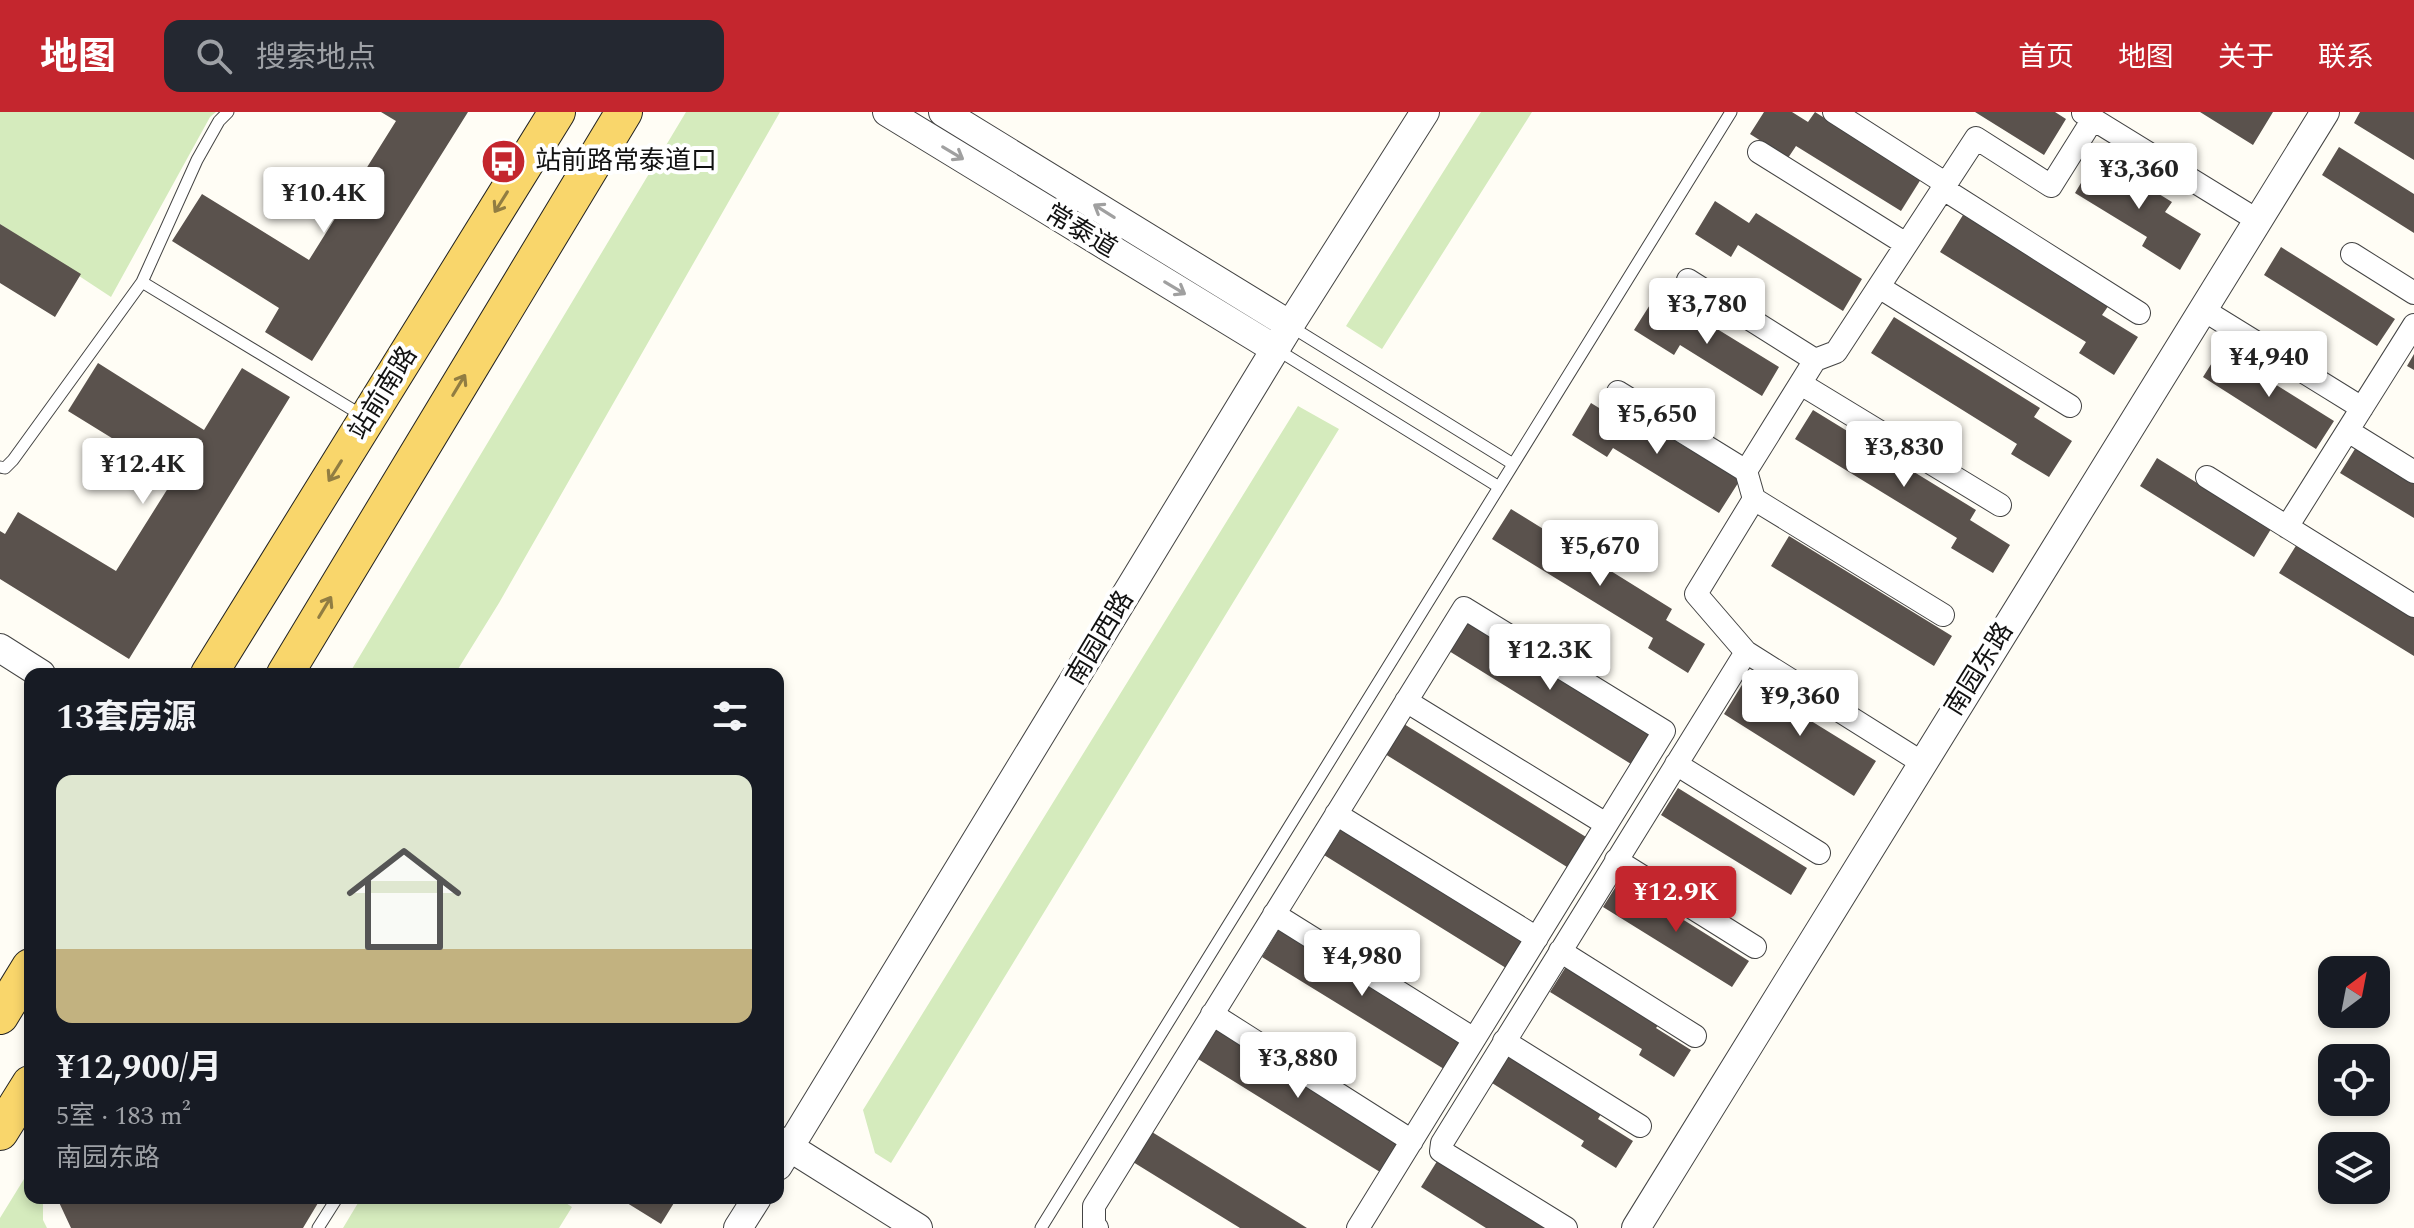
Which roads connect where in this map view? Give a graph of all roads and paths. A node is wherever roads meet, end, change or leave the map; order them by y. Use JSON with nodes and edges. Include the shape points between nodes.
{"nodes":[{"id":1,"x":228,"y":112,"type":"edge"},
{"id":2,"x":557,"y":112,"type":"edge"},
{"id":3,"x":624,"y":112,"type":"edge"},
{"id":4,"x":887,"y":112,"type":"edge"},
{"id":5,"x":943,"y":112,"type":"edge"},
{"id":6,"x":1425,"y":112,"type":"edge"},
{"id":7,"x":1731,"y":112,"type":"edge"},
{"id":8,"x":1834,"y":112,"type":"edge"},
{"id":9,"x":2325,"y":112,"type":"edge"},
{"id":10,"x":2088,"y":115,"type":"edge"},
{"id":11,"x":1759,"y":152,"type":"dead end"},
{"id":12,"x":1944,"y":185,"type":"junction"},
{"id":13,"x":2257,"y":220,"type":"junction"},
{"id":14,"x":1906,"y":244,"type":"junction"},
{"id":15,"x":2352,"y":254,"type":"dead end"},
{"id":16,"x":1688,"y":280,"type":"dead end"},
{"id":17,"x":142,"y":282,"type":"junction"},
{"id":18,"x":1879,"y":287,"type":"junction"},
{"id":19,"x":2414,"y":293,"type":"edge"},
{"id":20,"x":2202,"y":309,"type":"junction"},
{"id":21,"x":2139,"y":313,"type":"dead end"},
{"id":22,"x":2414,"y":325,"type":"edge"},
{"id":23,"x":1282,"y":337,"type":"junction"},
{"id":24,"x":1815,"y":360,"type":"junction"},
{"id":25,"x":1801,"y":384,"type":"junction"},
{"id":26,"x":1618,"y":392,"type":"dead end"},
{"id":27,"x":2070,"y":406,"type":"dead end"},
{"id":28,"x":2362,"y":408,"type":"junction"},
{"id":29,"x":367,"y":419,"type":"junction"},
{"id":30,"x":2348,"y":431,"type":"junction"},
{"id":31,"x":1513,"y":464,"type":"junction"},
{"id":32,"x":0,"y":467,"type":"edge"},
{"id":33,"x":1746,"y":471,"type":"junction"},
{"id":34,"x":2414,"y":472,"type":"edge"},
{"id":35,"x":2207,"y":477,"type":"dead end"},
{"id":36,"x":1499,"y":487,"type":"junction"},
{"id":37,"x":1754,"y":499,"type":"junction"},
{"id":38,"x":2000,"y":505,"type":"dead end"},
{"id":39,"x":2287,"y":527,"type":"junction"},
{"id":40,"x":2414,"y":606,"type":"edge"},
{"id":41,"x":1943,"y":615,"type":"dead end"},
{"id":42,"x":0,"y":648,"type":"edge"},
{"id":43,"x":1746,"y":652,"type":"junction"},
{"id":44,"x":32,"y":668,"type":"edge"},
{"id":45,"x":213,"y":668,"type":"edge"},
{"id":46,"x":289,"y":668,"type":"edge"},
{"id":47,"x":1406,"y":701,"type":"junction"},
{"id":48,"x":1921,"y":762,"type":"junction"},
{"id":49,"x":1676,"y":764,"type":"junction"},
{"id":50,"x":1336,"y":814,"type":"junction"},
{"id":51,"x":1606,"y":824,"type":"junction"},
{"id":52,"x":1819,"y":853,"type":"dead end"},
{"id":53,"x":1616,"y":860,"type":"junction"},
{"id":54,"x":1274,"y":914,"type":"junction"},
{"id":55,"x":1537,"y":938,"type":"junction"},
{"id":56,"x":1755,"y":947,"type":"dead end"},
{"id":57,"x":1560,"y":951,"type":"junction"},
{"id":58,"x":24,"y":977,"type":"edge"},
{"id":59,"x":1212,"y":1014,"type":"junction"},
{"id":60,"x":0,"y":1016,"type":"edge"},
{"id":61,"x":1695,"y":1036,"type":"dead end"},
{"id":62,"x":1474,"y":1039,"type":"junction"},
{"id":63,"x":1504,"y":1041,"type":"junction"},
{"id":64,"x":14,"y":1110,"type":"edge"},
{"id":65,"x":1640,"y":1126,"type":"dead end"},
{"id":66,"x":1412,"y":1141,"type":"junction"},
{"id":67,"x":784,"y":1148,"type":"edge"},
{"id":68,"x":784,"y":1152,"type":"edge"},
{"id":69,"x":0,"y":1160,"type":"edge"},
{"id":70,"x":333,"y":1204,"type":"edge"},
{"id":71,"x":753,"y":1204,"type":"edge"},
{"id":72,"x":1370,"y":1224,"type":"edge"},
{"id":73,"x":318,"y":1228,"type":"edge"},
{"id":74,"x":738,"y":1228,"type":"edge"},
{"id":75,"x":918,"y":1228,"type":"edge"},
{"id":76,"x":1041,"y":1228,"type":"edge"},
{"id":77,"x":1097,"y":1228,"type":"edge"},
{"id":78,"x":1566,"y":1228,"type":"edge"},
{"id":79,"x":1636,"y":1228,"type":"edge"}],
"edges":[{"from":1,"to":17,"type":"lane","via":[[197,160]]},
{"from":2,"to":29,"type":"main road","name":"站前南路","one_way":true},
{"from":46,"to":3,"type":"main road","one_way":true},
{"from":4,"to":23,"type":"street","name":"常泰道","one_way":true},
{"from":23,"to":5,"type":"street","name":"常泰道","one_way":true},
{"from":6,"to":23,"type":"street","name":"南园西路"},
{"from":7,"to":31,"type":"lane"},
{"from":8,"to":12,"type":"street"},
{"from":9,"to":13,"type":"street","name":"南园东路"},
{"from":10,"to":12,"type":"street","via":[[2051,186],[1976,138]]},
{"from":10,"to":13,"type":"street"},
{"from":11,"to":14,"type":"street"},
{"from":12,"to":14,"type":"street"},
{"from":12,"to":21,"type":"street"},
{"from":13,"to":20,"type":"street","name":"南园东路"},
{"from":14,"to":18,"type":"street"},
{"from":15,"to":19,"type":"street"},
{"from":16,"to":24,"type":"street"},
{"from":17,"to":29,"type":"lane"},
{"from":17,"to":32,"type":"lane","via":[[13,460]]},
{"from":18,"to":24,"type":"street","via":[[1836,352]]},
{"from":18,"to":27,"type":"street"},
{"from":20,"to":28,"type":"street"},
{"from":20,"to":48,"type":"street","name":"南园东路"},
{"from":22,"to":28,"type":"street"},
{"from":23,"to":31,"type":"lane"},
{"from":23,"to":36,"type":"lane"},
{"from":23,"to":67,"type":"street","name":"南园西路"},
{"from":24,"to":25,"type":"street"},
{"from":25,"to":33,"type":"street"},
{"from":25,"to":38,"type":"street"},
{"from":26,"to":33,"type":"street"},
{"from":28,"to":30,"type":"street"},
{"from":29,"to":45,"type":"main road","name":"站前南路","one_way":true},
{"from":30,"to":34,"type":"street"},
{"from":30,"to":39,"type":"street"},
{"from":31,"to":36,"type":"lane"},
{"from":33,"to":37,"type":"street"},
{"from":35,"to":39,"type":"street"},
{"from":36,"to":76,"type":"lane"},
{"from":37,"to":41,"type":"street"},
{"from":37,"to":43,"type":"street","via":[[1696,594]]},
{"from":39,"to":40,"type":"street"},
{"from":42,"to":44,"type":"street"},
{"from":43,"to":48,"type":"street"},
{"from":43,"to":49,"type":"street"},
{"from":47,"to":50,"type":"street"},
{"from":47,"to":51,"type":"street"},
{"from":47,"to":51,"type":"street","via":[[1464,608],[1650,722],[1664,731]]},
{"from":48,"to":79,"type":"street","name":"南园东路"},
{"from":49,"to":52,"type":"street"},
{"from":49,"to":53,"type":"street"},
{"from":50,"to":54,"type":"street"},
{"from":50,"to":55,"type":"street"},
{"from":51,"to":55,"type":"street"},
{"from":53,"to":56,"type":"street"},
{"from":53,"to":57,"type":"street"},
{"from":54,"to":59,"type":"street"},
{"from":54,"to":62,"type":"street"},
{"from":55,"to":62,"type":"street"},
{"from":57,"to":61,"type":"street"},
{"from":57,"to":63,"type":"street"},
{"from":58,"to":60,"type":"main road"},
{"from":59,"to":66,"type":"street"},
{"from":59,"to":77,"type":"street","via":[[1094,1206]]},
{"from":62,"to":66,"type":"street"},
{"from":63,"to":65,"type":"street"},
{"from":63,"to":78,"type":"street","via":[[1441,1151]]},
{"from":64,"to":69,"type":"main road"},
{"from":66,"to":72,"type":"street"},
{"from":68,"to":75,"type":"street"},
{"from":70,"to":73,"type":"lane"},
{"from":71,"to":74,"type":"street"}]}
